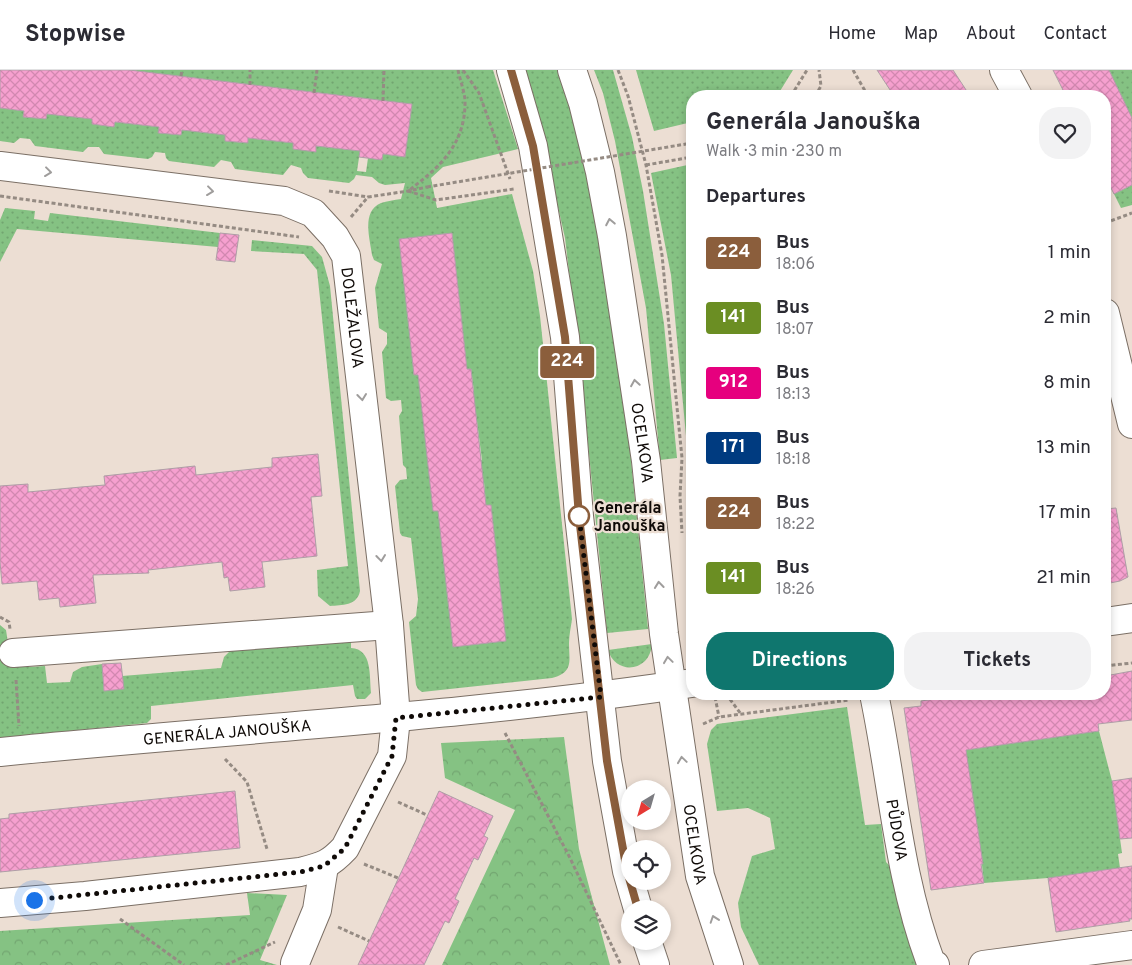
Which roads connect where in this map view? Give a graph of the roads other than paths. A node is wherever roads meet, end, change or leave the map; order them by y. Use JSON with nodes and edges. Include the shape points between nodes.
{"nodes":[{"id":1,"x":511,"y":70,"type":"edge"},
{"id":2,"x":572,"y":70,"type":"edge"},
{"id":3,"x":1004,"y":70,"type":"edge"},
{"id":4,"x":1015,"y":90,"type":"edge"},
{"id":5,"x":0,"y":166,"type":"edge"},
{"id":6,"x":1111,"y":338,"type":"edge"},
{"id":7,"x":1132,"y":424,"type":"edge"},
{"id":8,"x":1132,"y":618,"type":"edge"},
{"id":9,"x":1111,"y":621,"type":"edge"},
{"id":10,"x":389,"y":625,"type":"junction"},
{"id":11,"x":14,"y":666,"type":"road end"},
{"id":12,"x":682,"y":685,"type":"edge"},
{"id":13,"x":601,"y":697,"type":"junction"},
{"id":14,"x":876,"y":700,"type":"edge"},
{"id":15,"x":396,"y":718,"type":"junction"},
{"id":16,"x":0,"y":752,"type":"edge"},
{"id":17,"x":324,"y":866,"type":"junction"},
{"id":18,"x":635,"y":900,"type":"edge"},
{"id":19,"x":0,"y":903,"type":"edge"},
{"id":20,"x":1132,"y":945,"type":"edge"},
{"id":21,"x":650,"y":950,"type":"edge"},
{"id":22,"x":295,"y":963,"type":"dead end"},
{"id":23,"x":933,"y":964,"type":"edge"},
{"id":24,"x":655,"y":965,"type":"edge"},
{"id":25,"x":729,"y":965,"type":"edge"},
{"id":26,"x":983,"y":965,"type":"edge"}],
"edges":[{"from":1,"to":13,"type":"street","via":[[533,146],[565,337],[579,516]]},
{"from":12,"to":2,"type":"street","name":"OCELKOVA","one_way":true,"via":[[664,634],[646,460],[612,236],[600,172]]},
{"from":3,"to":4,"type":"street"},
{"from":5,"to":10,"type":"street","name":"DOLEŽALOVA","one_way":true,"via":[[284,201],[313,213],[335,237],[346,256]]},
{"from":6,"to":7,"type":"street"},
{"from":8,"to":9,"type":"street"},
{"from":10,"to":11,"type":"street"},
{"from":10,"to":15,"type":"street","name":"DOLEŽALOVA"},
{"from":12,"to":13,"type":"street","name":"GENERÁLA JANOUŠKA"},
{"from":25,"to":12,"type":"street","name":"OCELKOVA","one_way":true,"via":[[700,876]]},
{"from":13,"to":15,"type":"street","name":"GENERÁLA JANOUŠKA"},
{"from":13,"to":18,"type":"street","via":[[607,761]]},
{"from":14,"to":23,"type":"street","name":"PŮDOVA","via":[[904,870],[920,933]]},
{"from":15,"to":16,"type":"street","name":"GENERÁLA JANOUŠKA"},
{"from":15,"to":17,"type":"street","name":"DOLEŽALOVA","via":[[392,756],[345,848]]},
{"from":17,"to":19,"type":"street","via":[[300,872]]},
{"from":17,"to":22,"type":"street","via":[[317,910]]},
{"from":20,"to":26,"type":"street"},
{"from":21,"to":24,"type":"street"}]}
